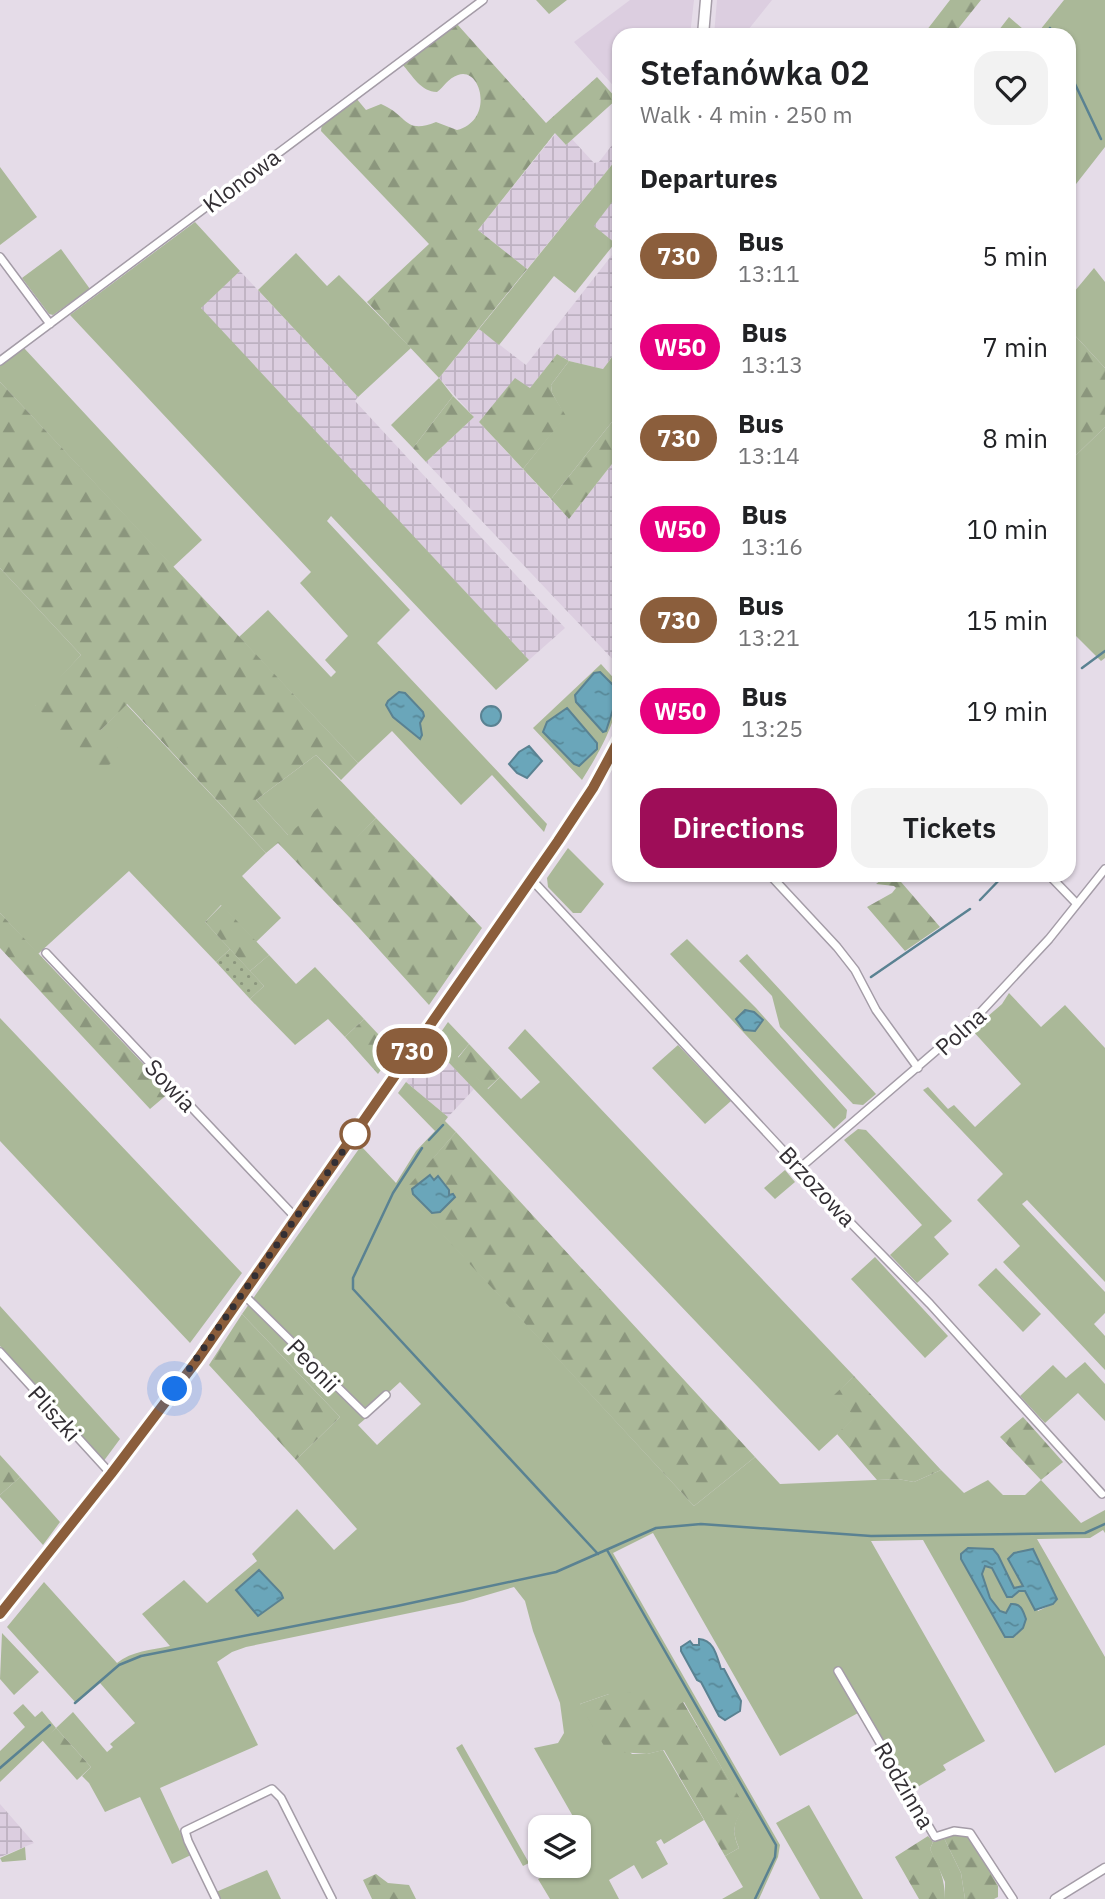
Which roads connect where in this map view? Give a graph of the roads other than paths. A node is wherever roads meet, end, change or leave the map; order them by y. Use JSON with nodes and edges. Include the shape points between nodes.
{"nodes":[{"id":1,"x":483,"y":0,"type":"edge"},
{"id":2,"x":706,"y":0,"type":"edge"},
{"id":3,"x":704,"y":28,"type":"edge"},
{"id":4,"x":0,"y":257,"type":"edge"},
{"id":5,"x":50,"y":324,"type":"junction"},
{"id":6,"x":0,"y":361,"type":"edge"},
{"id":7,"x":612,"y":753,"type":"edge"},
{"id":8,"x":1103,"y":875,"type":"edge"},
{"id":9,"x":532,"y":880,"type":"junction"},
{"id":10,"x":777,"y":882,"type":"edge"},
{"id":11,"x":1056,"y":882,"type":"edge"},
{"id":12,"x":1077,"y":904,"type":"junction"},
{"id":13,"x":46,"y":953,"type":"dead end"},
{"id":14,"x":918,"y":1068,"type":"junction"},
{"id":15,"x":801,"y":1167,"type":"junction"},
{"id":16,"x":296,"y":1218,"type":"junction"},
{"id":17,"x":243,"y":1294,"type":"junction"},
{"id":18,"x":0,"y":1352,"type":"edge"},
{"id":19,"x":386,"y":1395,"type":"dead end"},
{"id":20,"x":111,"y":1474,"type":"junction"},
{"id":21,"x":1102,"y":1494,"type":"dead end"},
{"id":22,"x":0,"y":1614,"type":"edge"},
{"id":23,"x":838,"y":1671,"type":"dead end"},
{"id":24,"x":1105,"y":1868,"type":"edge"},
{"id":25,"x":330,"y":1895,"type":"edge"},
{"id":26,"x":216,"y":1899,"type":"edge"},
{"id":27,"x":1013,"y":1899,"type":"edge"},
{"id":28,"x":1055,"y":1899,"type":"edge"}],
"edges":[{"from":1,"to":5,"type":"street","name":"Klonowa"},
{"from":2,"to":3,"type":"main road"},
{"from":4,"to":5,"type":"street"},
{"from":5,"to":6,"type":"street","name":"Klonowa"},
{"from":7,"to":9,"type":"main road"},
{"from":8,"to":12,"type":"street","name":"Polna"},
{"from":9,"to":15,"type":"street","name":"Brzozowa"},
{"from":9,"to":16,"type":"main road"},
{"from":10,"to":14,"type":"street","via":[[855,970],[876,1010]]},
{"from":11,"to":12,"type":"street"},
{"from":12,"to":14,"type":"street","name":"Polna","via":[[1022,970]]},
{"from":13,"to":16,"type":"street","name":"Sowia"},
{"from":14,"to":15,"type":"street","name":"Polna"},
{"from":15,"to":21,"type":"street","name":"Brzozowa"},
{"from":16,"to":17,"type":"main road"},
{"from":17,"to":19,"type":"street","name":"Peonii","via":[[365,1414]]},
{"from":17,"to":20,"type":"main road"},
{"from":18,"to":20,"type":"street","name":"Pliszki"},
{"from":20,"to":22,"type":"main road"},
{"from":23,"to":27,"type":"street","name":"Rodzinna","via":[[935,1837],[954,1831],[970,1833]]},
{"from":24,"to":28,"type":"street"},
{"from":25,"to":26,"type":"street","via":[[281,1798],[272,1789],[186,1831]]}]}
